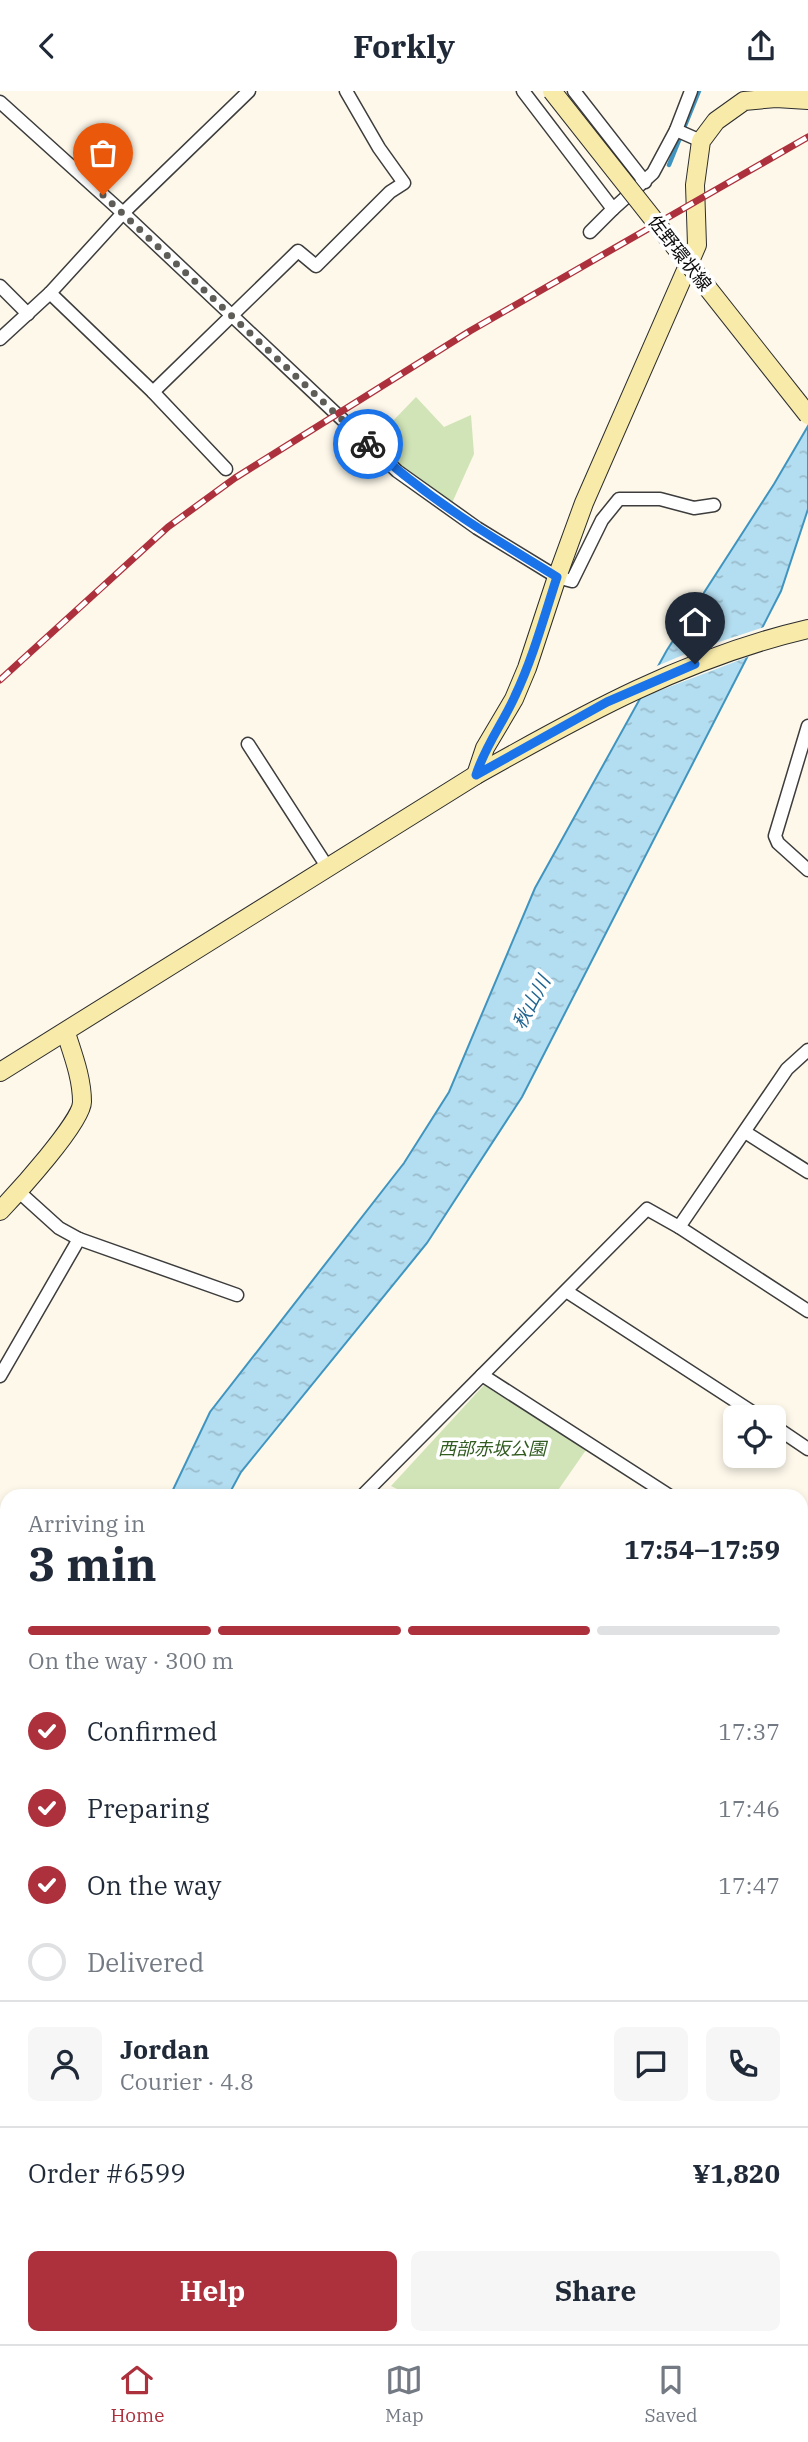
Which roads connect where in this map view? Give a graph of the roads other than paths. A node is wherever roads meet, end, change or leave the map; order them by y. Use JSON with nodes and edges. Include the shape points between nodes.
{"nodes":[{"id":1,"x":248,"y":91,"type":"edge"},
{"id":2,"x":346,"y":91,"type":"edge"},
{"id":3,"x":523,"y":91,"type":"edge"},
{"id":4,"x":552,"y":91,"type":"edge"},
{"id":5,"x":574,"y":91,"type":"edge"},
{"id":6,"x":691,"y":91,"type":"edge"},
{"id":7,"x":808,"y":100,"type":"edge"},
{"id":8,"x":0,"y":102,"type":"edge"},
{"id":9,"x":676,"y":129,"type":"junction"},
{"id":10,"x":701,"y":141,"type":"junction"},
{"id":11,"x":645,"y":181,"type":"junction"},
{"id":12,"x":613,"y":209,"type":"junction"},
{"id":13,"x":123,"y":213,"type":"junction"},
{"id":14,"x":590,"y":232,"type":"dead end"},
{"id":15,"x":0,"y":286,"type":"edge"},
{"id":16,"x":50,"y":293,"type":"junction"},
{"id":17,"x":28,"y":314,"type":"junction"},
{"id":18,"x":232,"y":316,"type":"junction"},
{"id":19,"x":0,"y":339,"type":"edge"},
{"id":20,"x":153,"y":392,"type":"junction"},
{"id":21,"x":808,"y":415,"type":"edge"},
{"id":22,"x":226,"y":469,"type":"dead end"},
{"id":23,"x":713,"y":505,"type":"dead end"},
{"id":24,"x":557,"y":577,"type":"junction"},
{"id":25,"x":808,"y":629,"type":"edge"},
{"id":26,"x":808,"y":726,"type":"edge"},
{"id":27,"x":248,"y":744,"type":"dead end"},
{"id":28,"x":476,"y":775,"type":"junction"},
{"id":29,"x":328,"y":868,"type":"junction"},
{"id":30,"x":808,"y":870,"type":"edge"},
{"id":31,"x":66,"y":1033,"type":"junction"},
{"id":32,"x":808,"y":1050,"type":"edge"},
{"id":33,"x":0,"y":1072,"type":"edge"},
{"id":34,"x":746,"y":1132,"type":"junction"},
{"id":35,"x":808,"y":1173,"type":"edge"},
{"id":36,"x":18,"y":1191,"type":"junction"},
{"id":37,"x":0,"y":1212,"type":"edge"},
{"id":38,"x":679,"y":1227,"type":"junction"},
{"id":39,"x":79,"y":1239,"type":"junction"},
{"id":40,"x":566,"y":1291,"type":"junction"},
{"id":41,"x":237,"y":1295,"type":"dead end"},
{"id":42,"x":808,"y":1311,"type":"edge"},
{"id":43,"x":482,"y":1375,"type":"junction"},
{"id":44,"x":0,"y":1376,"type":"edge"},
{"id":45,"x":742,"y":1405,"type":"edge"},
{"id":46,"x":786,"y":1434,"type":"edge"},
{"id":47,"x":808,"y":1449,"type":"edge"},
{"id":48,"x":369,"y":1489,"type":"edge"},
{"id":49,"x":659,"y":1489,"type":"edge"}],
"edges":[{"from":1,"to":13,"type":"street"},
{"from":2,"to":18,"type":"street","via":[[404,183],[316,266],[298,251]]},
{"from":3,"to":12,"type":"street"},
{"from":4,"to":21,"type":"street","name":"佐野環状線","bridge":true},
{"from":5,"to":11,"type":"street"},
{"from":6,"to":9,"type":"street"},
{"from":7,"to":10,"type":"street","via":[[744,101],[716,121]]},
{"from":8,"to":13,"type":"street"},
{"from":9,"to":10,"type":"street"},
{"from":9,"to":11,"type":"street"},
{"from":10,"to":24,"type":"street","via":[[695,185],[697,245]]},
{"from":11,"to":12,"type":"street"},
{"from":12,"to":14,"type":"street"},
{"from":13,"to":16,"type":"street"},
{"from":13,"to":18,"type":"street"},
{"from":15,"to":17,"type":"street"},
{"from":16,"to":17,"type":"street"},
{"from":16,"to":20,"type":"street"},
{"from":17,"to":19,"type":"street"},
{"from":18,"to":20,"type":"street"},
{"from":18,"to":24,"type":"street","via":[[397,471]]},
{"from":20,"to":22,"type":"street"},
{"from":23,"to":24,"type":"street","via":[[694,508],[660,499],[619,499],[602,520],[572,581]]},
{"from":24,"to":28,"type":"street","via":[[527,668]]},
{"from":25,"to":28,"type":"street","via":[[695,664],[607,702]]},
{"from":26,"to":30,"type":"street","via":[[775,836]]},
{"from":27,"to":29,"type":"street"},
{"from":28,"to":29,"type":"street"},
{"from":29,"to":31,"type":"street"},
{"from":31,"to":33,"type":"street"},
{"from":31,"to":36,"type":"street","via":[[78,1068],[83,1105],[71,1127]]},
{"from":32,"to":34,"type":"street","via":[[787,1069]]},
{"from":34,"to":35,"type":"street"},
{"from":34,"to":38,"type":"street"},
{"from":36,"to":37,"type":"street"},
{"from":36,"to":39,"type":"street","via":[[59,1228]]},
{"from":38,"to":40,"type":"street","via":[[647,1209]]},
{"from":38,"to":42,"type":"street"},
{"from":39,"to":41,"type":"street"},
{"from":39,"to":44,"type":"street"},
{"from":40,"to":43,"type":"street"},
{"from":40,"to":45,"type":"street"},
{"from":43,"to":48,"type":"street"},
{"from":43,"to":49,"type":"street"},
{"from":46,"to":47,"type":"street"}]}
